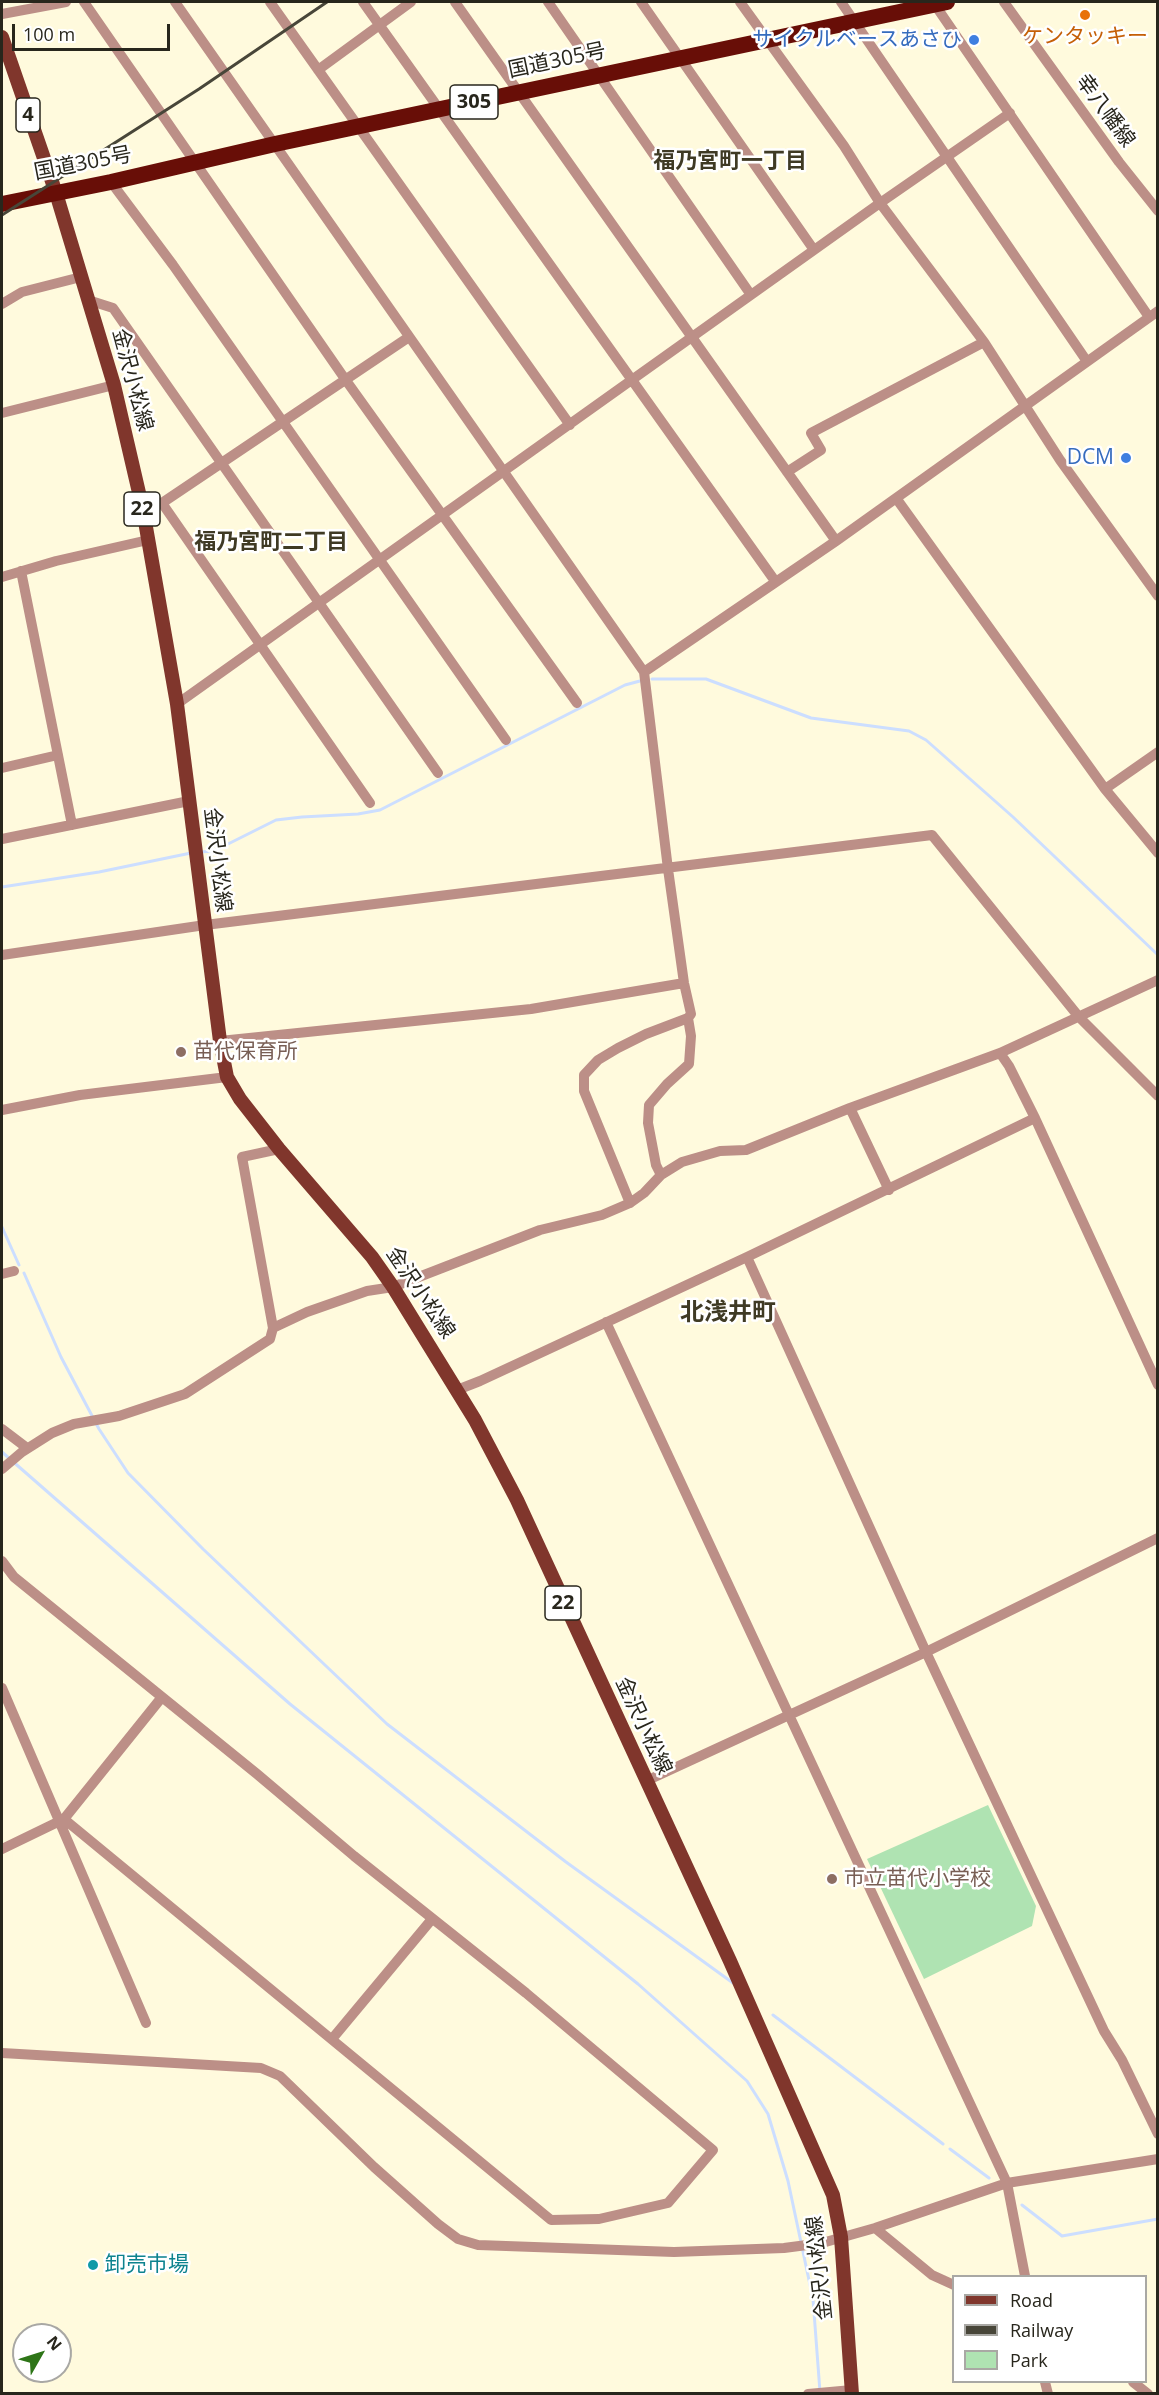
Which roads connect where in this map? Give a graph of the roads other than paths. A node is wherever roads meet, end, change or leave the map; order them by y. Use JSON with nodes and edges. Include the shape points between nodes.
{"nodes":[{"id":1,"x":66,"y":2,"type":"edge"},
{"id":2,"x":84,"y":2,"type":"edge"},
{"id":3,"x":175,"y":2,"type":"edge"},
{"id":4,"x":270,"y":2,"type":"edge"},
{"id":5,"x":363,"y":2,"type":"edge"},
{"id":6,"x":411,"y":2,"type":"edge"},
{"id":7,"x":455,"y":2,"type":"edge"},
{"id":8,"x":548,"y":2,"type":"edge"},
{"id":9,"x":641,"y":2,"type":"edge"},
{"id":10,"x":740,"y":2,"type":"edge"},
{"id":11,"x":841,"y":2,"type":"edge"},
{"id":12,"x":939,"y":2,"type":"edge"},
{"id":13,"x":1004,"y":2,"type":"edge"},
{"id":14,"x":2,"y":14,"type":"edge"},
{"id":15,"x":854,"y":20,"type":"junction"},
{"id":16,"x":379,"y":25,"type":"junction"},
{"id":17,"x":2,"y":37,"type":"edge"},
{"id":18,"x":766,"y":38,"type":"junction"},
{"id":19,"x":680,"y":57,"type":"junction"},
{"id":20,"x":318,"y":70,"type":"junction"},
{"id":21,"x":599,"y":75,"type":"junction"},
{"id":22,"x":519,"y":92,"type":"junction"},
{"id":23,"x":439,"y":110,"type":"junction"},
{"id":24,"x":1010,"y":113,"type":"junction"},
{"id":25,"x":358,"y":128,"type":"junction"},
{"id":26,"x":275,"y":144,"type":"junction"},
{"id":27,"x":947,"y":156,"type":"junction"},
{"id":28,"x":196,"y":164,"type":"junction"},
{"id":29,"x":111,"y":182,"type":"junction"},
{"id":30,"x":56,"y":193,"type":"junction"},
{"id":31,"x":879,"y":203,"type":"junction"},
{"id":32,"x":2,"y":204,"type":"edge"},
{"id":33,"x":1158,"y":211,"type":"edge"},
{"id":34,"x":814,"y":250,"type":"junction"},
{"id":35,"x":81,"y":277,"type":"junction"},
{"id":36,"x":751,"y":295,"type":"junction"},
{"id":37,"x":88,"y":300,"type":"junction"},
{"id":38,"x":2,"y":304,"type":"edge"},
{"id":39,"x":1153,"y":314,"type":"edge"},
{"id":40,"x":409,"y":337,"type":"junction"},
{"id":41,"x":692,"y":338,"type":"junction"},
{"id":42,"x":984,"y":342,"type":"junction"},
{"id":43,"x":1086,"y":360,"type":"junction"},
{"id":44,"x":345,"y":379,"type":"junction"},
{"id":45,"x":633,"y":380,"type":"junction"},
{"id":46,"x":114,"y":384,"type":"junction"},
{"id":47,"x":1026,"y":405,"type":"junction"},
{"id":48,"x":2,"y":413,"type":"edge"},
{"id":49,"x":283,"y":422,"type":"junction"},
{"id":50,"x":570,"y":425,"type":"junction"},
{"id":51,"x":222,"y":463,"type":"junction"},
{"id":52,"x":505,"y":472,"type":"junction"},
{"id":53,"x":787,"y":472,"type":"junction"},
{"id":54,"x":896,"y":498,"type":"junction"},
{"id":55,"x":162,"y":503,"type":"junction"},
{"id":56,"x":143,"y":510,"type":"junction"},
{"id":57,"x":442,"y":515,"type":"junction"},
{"id":58,"x":148,"y":540,"type":"junction"},
{"id":59,"x":836,"y":541,"type":"junction"},
{"id":60,"x":380,"y":559,"type":"junction"},
{"id":61,"x":21,"y":571,"type":"junction"},
{"id":62,"x":2,"y":577,"type":"edge"},
{"id":63,"x":775,"y":581,"type":"junction"},
{"id":64,"x":1158,"y":596,"type":"edge"},
{"id":65,"x":320,"y":602,"type":"junction"},
{"id":66,"x":260,"y":645,"type":"junction"},
{"id":67,"x":644,"y":672,"type":"junction"},
{"id":68,"x":577,"y":703,"type":"dead end"},
{"id":69,"x":177,"y":704,"type":"junction"},
{"id":70,"x":506,"y":740,"type":"dead end"},
{"id":71,"x":1158,"y":752,"type":"edge"},
{"id":72,"x":58,"y":755,"type":"junction"},
{"id":73,"x":2,"y":768,"type":"edge"},
{"id":74,"x":438,"y":773,"type":"dead end"},
{"id":75,"x":1105,"y":789,"type":"junction"},
{"id":76,"x":189,"y":801,"type":"junction"},
{"id":77,"x":370,"y":803,"type":"dead end"},
{"id":78,"x":72,"y":825,"type":"junction"},
{"id":79,"x":2,"y":839,"type":"edge"},
{"id":80,"x":1158,"y":853,"type":"edge"},
{"id":81,"x":668,"y":869,"type":"junction"},
{"id":82,"x":205,"y":925,"type":"junction"},
{"id":83,"x":2,"y":955,"type":"edge"},
{"id":84,"x":1158,"y":980,"type":"edge"},
{"id":85,"x":684,"y":983,"type":"junction"},
{"id":86,"x":1078,"y":1017,"type":"junction"},
{"id":87,"x":688,"y":1018,"type":"junction"},
{"id":88,"x":220,"y":1041,"type":"junction"},
{"id":89,"x":1000,"y":1053,"type":"junction"},
{"id":90,"x":227,"y":1077,"type":"junction"},
{"id":91,"x":1158,"y":1096,"type":"edge"},
{"id":92,"x":849,"y":1108,"type":"junction"},
{"id":93,"x":2,"y":1110,"type":"edge"},
{"id":94,"x":1035,"y":1118,"type":"junction"},
{"id":95,"x":279,"y":1149,"type":"junction"},
{"id":96,"x":661,"y":1175,"type":"junction"},
{"id":97,"x":889,"y":1190,"type":"junction"},
{"id":98,"x":630,"y":1203,"type":"junction"},
{"id":99,"x":747,"y":1257,"type":"junction"},
{"id":100,"x":14,"y":1271,"type":"dead end"},
{"id":101,"x":2,"y":1274,"type":"edge"},
{"id":102,"x":393,"y":1287,"type":"junction"},
{"id":103,"x":606,"y":1322,"type":"junction"},
{"id":104,"x":273,"y":1328,"type":"junction"},
{"id":105,"x":1158,"y":1385,"type":"edge"},
{"id":106,"x":457,"y":1390,"type":"junction"},
{"id":107,"x":2,"y":1429,"type":"edge"},
{"id":108,"x":24,"y":1450,"type":"junction"},
{"id":109,"x":2,"y":1469,"type":"edge"},
{"id":110,"x":1158,"y":1538,"type":"edge"},
{"id":111,"x":2,"y":1561,"type":"edge"},
{"id":112,"x":926,"y":1652,"type":"junction"},
{"id":113,"x":2,"y":1688,"type":"edge"},
{"id":114,"x":162,"y":1698,"type":"junction"},
{"id":115,"x":789,"y":1716,"type":"junction"},
{"id":116,"x":646,"y":1781,"type":"junction"},
{"id":117,"x":62,"y":1821,"type":"junction"},
{"id":118,"x":2,"y":1849,"type":"edge"},
{"id":119,"x":432,"y":1918,"type":"junction"},
{"id":120,"x":146,"y":2023,"type":"dead end"},
{"id":121,"x":332,"y":2039,"type":"junction"},
{"id":122,"x":2,"y":2053,"type":"edge"},
{"id":123,"x":1158,"y":2134,"type":"edge"},
{"id":124,"x":1158,"y":2159,"type":"edge"},
{"id":125,"x":1007,"y":2183,"type":"junction"},
{"id":126,"x":875,"y":2228,"type":"junction"},
{"id":127,"x":841,"y":2237,"type":"junction"},
{"id":128,"x":1025,"y":2275,"type":"edge"},
{"id":129,"x":952,"y":2284,"type":"edge"},
{"id":130,"x":1134,"y":2383,"type":"edge"},
{"id":131,"x":848,"y":2392,"type":"edge"},
{"id":132,"x":808,"y":2394,"type":"edge"},
{"id":133,"x":1148,"y":2394,"type":"edge"}],
"edges":[{"from":1,"to":14,"type":"street"},
{"from":2,"to":28,"type":"street"},
{"from":3,"to":26,"type":"street"},
{"from":4,"to":20,"type":"street"},
{"from":5,"to":16,"type":"street"},
{"from":6,"to":16,"type":"street"},
{"from":7,"to":22,"type":"street"},
{"from":8,"to":21,"type":"street"},
{"from":9,"to":19,"type":"street"},
{"from":10,"to":18,"type":"street"},
{"from":11,"to":15,"type":"street"},
{"from":12,"to":15,"type":"highway","name":"国道305号","number":"305"},
{"from":12,"to":24,"type":"street"},
{"from":13,"to":33,"type":"street","name":"幸八幡線"},
{"from":15,"to":18,"type":"highway","name":"国道305号","number":"305"},
{"from":15,"to":27,"type":"street"},
{"from":16,"to":20,"type":"street"},
{"from":16,"to":23,"type":"street"},
{"from":17,"to":30,"type":"main road","number":"4"},
{"from":18,"to":19,"type":"highway","name":"国道305号","number":"305"},
{"from":18,"to":31,"type":"street","via":[[844,146]]},
{"from":19,"to":21,"type":"highway","name":"国道305号","number":"305"},
{"from":19,"to":34,"type":"street"},
{"from":20,"to":25,"type":"street"},
{"from":21,"to":22,"type":"highway","name":"国道305号","number":"305"},
{"from":21,"to":36,"type":"street"},
{"from":22,"to":23,"type":"highway","name":"国道305号","number":"305"},
{"from":22,"to":41,"type":"street"},
{"from":23,"to":25,"type":"highway","name":"国道305号","number":"305"},
{"from":23,"to":45,"type":"street"},
{"from":24,"to":27,"type":"street"},
{"from":24,"to":39,"type":"street"},
{"from":25,"to":26,"type":"highway","name":"国道305号","number":"305"},
{"from":25,"to":50,"type":"street"},
{"from":26,"to":28,"type":"highway","name":"国道305号","number":"305"},
{"from":26,"to":40,"type":"street"},
{"from":27,"to":31,"type":"street"},
{"from":27,"to":43,"type":"street"},
{"from":28,"to":29,"type":"highway","name":"国道305号","number":"305"},
{"from":28,"to":44,"type":"street"},
{"from":29,"to":30,"type":"highway","name":"国道305号","number":"305"},
{"from":29,"to":49,"type":"street"},
{"from":30,"to":32,"type":"highway","name":"国道305号","number":"305"},
{"from":30,"to":35,"type":"main road","name":"金沢小松線","number":"22"},
{"from":31,"to":34,"type":"street"},
{"from":31,"to":42,"type":"street"},
{"from":34,"to":36,"type":"street"},
{"from":35,"to":37,"type":"main road","name":"金沢小松線","number":"22"},
{"from":35,"to":38,"type":"street","via":[[22,292]]},
{"from":36,"to":41,"type":"street"},
{"from":37,"to":46,"type":"main road","name":"金沢小松線","number":"22"},
{"from":37,"to":51,"type":"street","via":[[112,308]]},
{"from":39,"to":43,"type":"street"},
{"from":40,"to":44,"type":"street"},
{"from":40,"to":52,"type":"street"},
{"from":41,"to":45,"type":"street"},
{"from":41,"to":53,"type":"street"},
{"from":42,"to":47,"type":"street"},
{"from":42,"to":53,"type":"street","via":[[811,433],[821,450]]},
{"from":43,"to":47,"type":"street"},
{"from":44,"to":49,"type":"street"},
{"from":44,"to":57,"type":"street"},
{"from":45,"to":50,"type":"street"},
{"from":45,"to":63,"type":"street"},
{"from":46,"to":48,"type":"street"},
{"from":46,"to":56,"type":"main road","name":"金沢小松線","number":"22"},
{"from":47,"to":54,"type":"street"},
{"from":47,"to":64,"type":"street","via":[[1060,460]]},
{"from":49,"to":51,"type":"street"},
{"from":49,"to":60,"type":"street"},
{"from":50,"to":52,"type":"street"},
{"from":51,"to":55,"type":"street"},
{"from":51,"to":65,"type":"street"},
{"from":52,"to":57,"type":"street"},
{"from":52,"to":67,"type":"street"},
{"from":53,"to":59,"type":"street"},
{"from":54,"to":59,"type":"street"},
{"from":54,"to":75,"type":"street"},
{"from":55,"to":56,"type":"street"},
{"from":55,"to":66,"type":"street"},
{"from":56,"to":58,"type":"main road","name":"金沢小松線","number":"22"},
{"from":57,"to":60,"type":"street"},
{"from":57,"to":68,"type":"street"},
{"from":58,"to":61,"type":"street"},
{"from":58,"to":69,"type":"main road","name":"金沢小松線","number":"22"},
{"from":59,"to":63,"type":"street"},
{"from":60,"to":65,"type":"street"},
{"from":60,"to":70,"type":"street"},
{"from":61,"to":62,"type":"street"},
{"from":61,"to":72,"type":"street"},
{"from":63,"to":67,"type":"street"},
{"from":65,"to":66,"type":"street"},
{"from":65,"to":74,"type":"street"},
{"from":66,"to":69,"type":"street"},
{"from":66,"to":77,"type":"street"},
{"from":67,"to":81,"type":"street"},
{"from":69,"to":76,"type":"main road","name":"金沢小松線","number":"22"},
{"from":71,"to":75,"type":"street"},
{"from":72,"to":73,"type":"street"},
{"from":72,"to":78,"type":"street"},
{"from":75,"to":80,"type":"street"},
{"from":76,"to":78,"type":"street"},
{"from":76,"to":82,"type":"main road","name":"金沢小松線","number":"22"},
{"from":78,"to":79,"type":"street"},
{"from":81,"to":82,"type":"street"},
{"from":81,"to":85,"type":"street"},
{"from":81,"to":86,"type":"street","via":[[932,836]]},
{"from":82,"to":83,"type":"street"},
{"from":82,"to":88,"type":"main road","name":"金沢小松線","number":"22"},
{"from":84,"to":86,"type":"street"},
{"from":85,"to":87,"type":"street","via":[[691,1014]]},
{"from":85,"to":88,"type":"street","via":[[531,1009]]},
{"from":86,"to":89,"type":"street"},
{"from":86,"to":91,"type":"street"},
{"from":87,"to":96,"type":"street","via":[[692,1036],[689,1064],[649,1105],[648,1123]]},
{"from":87,"to":98,"type":"street","via":[[618,1048],[598,1060],[584,1075],[585,1091]]},
{"from":88,"to":90,"type":"main road","name":"金沢小松線","number":"22"},
{"from":89,"to":92,"type":"street"},
{"from":89,"to":94,"type":"street"},
{"from":90,"to":93,"type":"street","via":[[80,1095]]},
{"from":90,"to":95,"type":"main road","name":"金沢小松線","number":"22"},
{"from":92,"to":96,"type":"street","via":[[746,1150],[720,1151],[682,1161]]},
{"from":92,"to":97,"type":"street"},
{"from":94,"to":97,"type":"street"},
{"from":94,"to":105,"type":"street"},
{"from":95,"to":102,"type":"main road","name":"金沢小松線","number":"22"},
{"from":95,"to":104,"type":"street","via":[[242,1157]]},
{"from":96,"to":98,"type":"street"},
{"from":97,"to":99,"type":"street"},
{"from":98,"to":102,"type":"street","via":[[602,1215],[540,1230]]},
{"from":99,"to":103,"type":"street"},
{"from":99,"to":112,"type":"street"},
{"from":100,"to":101,"type":"street"},
{"from":102,"to":104,"type":"street","via":[[367,1291]]},
{"from":102,"to":106,"type":"main road","name":"金沢小松線","number":"22"},
{"from":103,"to":106,"type":"street"},
{"from":103,"to":115,"type":"street"},
{"from":104,"to":108,"type":"street","via":[[270,1339],[185,1394],[119,1416],[74,1424]]},
{"from":106,"to":116,"type":"main road","name":"金沢小松線","number":"22","via":[[517,1500]]},
{"from":107,"to":108,"type":"street"},
{"from":108,"to":109,"type":"street"},
{"from":110,"to":112,"type":"street"},
{"from":111,"to":114,"type":"street","via":[[14,1577]]},
{"from":112,"to":115,"type":"street"},
{"from":112,"to":123,"type":"street","via":[[1104,2031]]},
{"from":113,"to":117,"type":"street"},
{"from":114,"to":117,"type":"street"},
{"from":114,"to":119,"type":"street"},
{"from":115,"to":116,"type":"street"},
{"from":115,"to":125,"type":"street"},
{"from":116,"to":127,"type":"main road","name":"金沢小松線","number":"22","via":[[811,2144],[832,2195]]},
{"from":117,"to":118,"type":"street"},
{"from":117,"to":120,"type":"street"},
{"from":117,"to":121,"type":"street"},
{"from":119,"to":121,"type":"street"},
{"from":119,"to":121,"type":"street","via":[[713,2150],[668,2203],[599,2219],[551,2220]]},
{"from":122,"to":127,"type":"street","via":[[261,2068],[280,2076],[438,2224],[458,2239],[478,2245],[674,2252],[784,2248]]},
{"from":124,"to":125,"type":"street"},
{"from":125,"to":126,"type":"street"},
{"from":125,"to":128,"type":"street"},
{"from":126,"to":127,"type":"street"},
{"from":126,"to":129,"type":"street","via":[[932,2275]]},
{"from":127,"to":131,"type":"main road","name":"金沢小松線","number":"22"},
{"from":130,"to":133,"type":"street"},
{"from":131,"to":132,"type":"street"}]}
